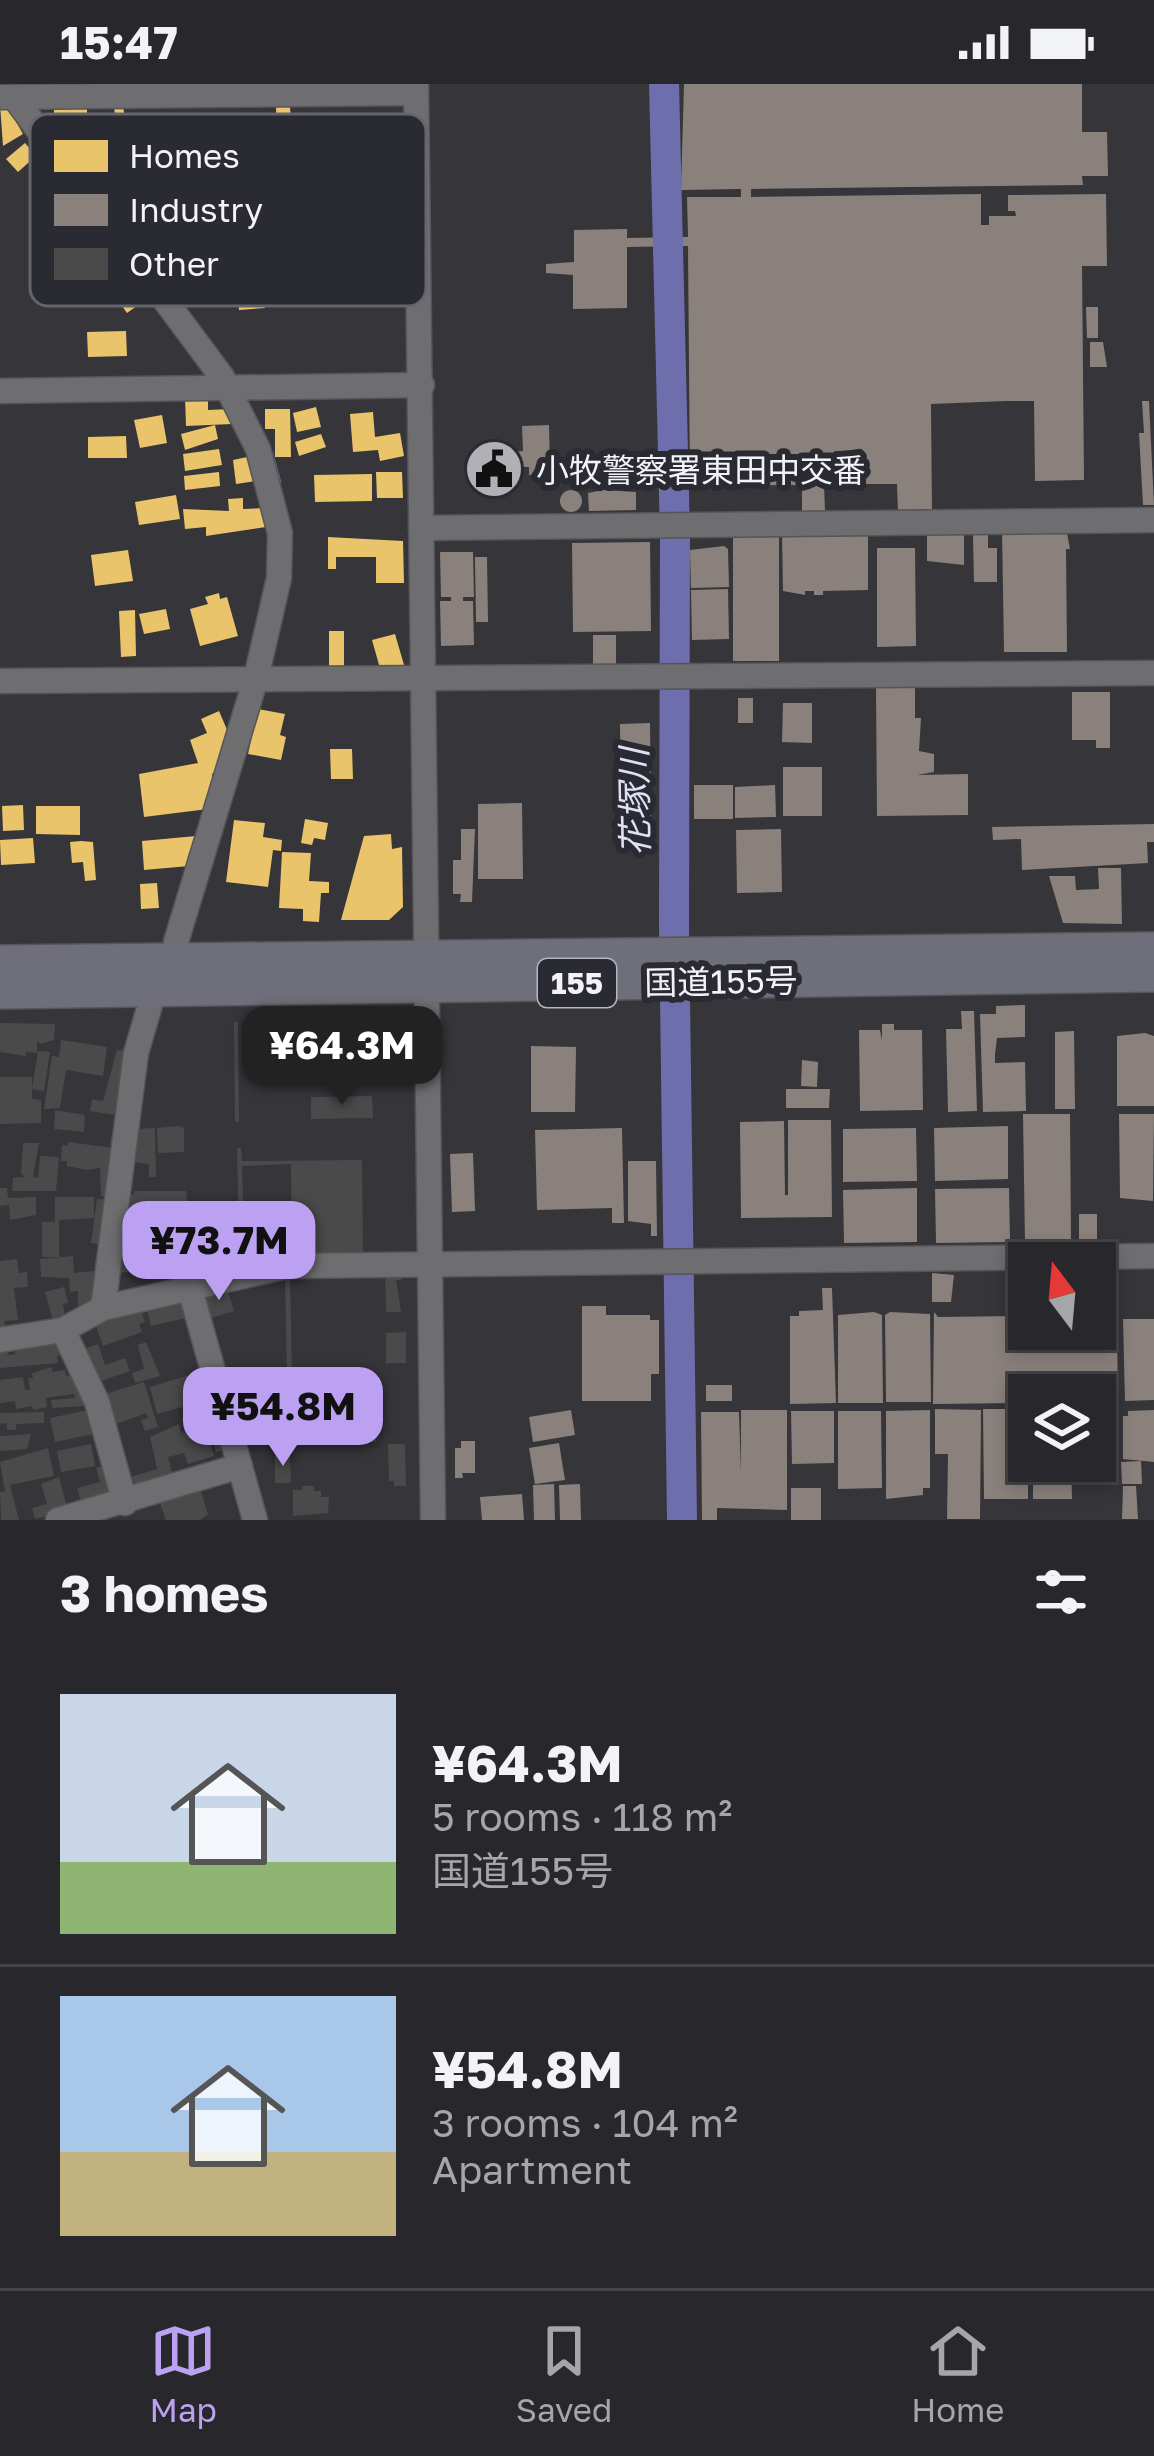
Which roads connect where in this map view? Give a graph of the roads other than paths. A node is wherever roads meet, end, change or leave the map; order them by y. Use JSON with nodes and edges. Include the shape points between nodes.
{"nodes":[{"id":1,"x":416,"y":89,"type":"edge"},
{"id":2,"x":85,"y":91,"type":"edge"},
{"id":3,"x":7,"y":97,"type":"edge"},
{"id":4,"x":30,"y":127,"type":"edge"},
{"id":5,"x":166,"y":306,"type":"edge"},
{"id":6,"x":420,"y":306,"type":"edge"},
{"id":7,"x":422,"y":385,"type":"junction"},
{"id":8,"x":228,"y":388,"type":"junction"},
{"id":9,"x":0,"y":391,"type":"edge"},
{"id":10,"x":1154,"y":520,"type":"edge"},
{"id":11,"x":421,"y":528,"type":"junction"},
{"id":12,"x":1154,"y":673,"type":"edge"},
{"id":13,"x":420,"y":677,"type":"junction"},
{"id":14,"x":256,"y":678,"type":"junction"},
{"id":15,"x":0,"y":681,"type":"edge"},
{"id":16,"x":176,"y":942,"type":"dead end"},
{"id":17,"x":1154,"y":949,"type":"edge"},
{"id":18,"x":0,"y":962,"type":"edge"},
{"id":19,"x":425,"y":970,"type":"junction"},
{"id":20,"x":1154,"y":975,"type":"edge"},
{"id":21,"x":155,"y":988,"type":"junction"},
{"id":22,"x":0,"y":992,"type":"edge"},
{"id":23,"x":1154,"y":1256,"type":"edge"},
{"id":24,"x":429,"y":1263,"type":"junction"},
{"id":25,"x":190,"y":1289,"type":"junction"},
{"id":26,"x":104,"y":1308,"type":"junction"},
{"id":27,"x":63,"y":1330,"type":"junction"},
{"id":28,"x":0,"y":1340,"type":"edge"},
{"id":29,"x":240,"y":1466,"type":"junction"},
{"id":30,"x":125,"y":1503,"type":"junction"},
{"id":31,"x":73,"y":1518,"type":"edge"},
{"id":32,"x":255,"y":1520,"type":"edge"},
{"id":33,"x":433,"y":1520,"type":"edge"}],
"edges":[{"from":1,"to":2,"type":"street"},
{"from":2,"to":3,"type":"street"},
{"from":3,"to":4,"type":"street"},
{"from":5,"to":8,"type":"street"},
{"from":6,"to":7,"type":"street"},
{"from":7,"to":8,"type":"street"},
{"from":7,"to":11,"type":"street"},
{"from":8,"to":9,"type":"street"},
{"from":8,"to":14,"type":"street","via":[[258,449],[280,533],[279,578]]},
{"from":10,"to":11,"type":"street"},
{"from":11,"to":13,"type":"street"},
{"from":12,"to":13,"type":"street"},
{"from":13,"to":14,"type":"street"},
{"from":13,"to":19,"type":"street"},
{"from":14,"to":15,"type":"street"},
{"from":14,"to":16,"type":"street"},
{"from":17,"to":19,"type":"highway","name":"国道155号","number":"155"},
{"from":18,"to":19,"type":"highway","name":"国道155号","number":"155"},
{"from":19,"to":20,"type":"highway","name":"国道155号","number":"155"},
{"from":19,"to":21,"type":"highway","name":"国道155号","number":"155"},
{"from":19,"to":24,"type":"street"},
{"from":21,"to":22,"type":"highway","name":"国道155号","number":"155"},
{"from":21,"to":26,"type":"street","via":[[136,1053]]},
{"from":23,"to":24,"type":"street"},
{"from":24,"to":25,"type":"street","via":[[288,1266]]},
{"from":24,"to":33,"type":"street"},
{"from":25,"to":26,"type":"street"},
{"from":25,"to":29,"type":"street"},
{"from":26,"to":27,"type":"street"},
{"from":27,"to":28,"type":"street"},
{"from":27,"to":30,"type":"street","via":[[97,1402]]},
{"from":29,"to":30,"type":"street"},
{"from":29,"to":32,"type":"street"},
{"from":30,"to":31,"type":"street"}]}
